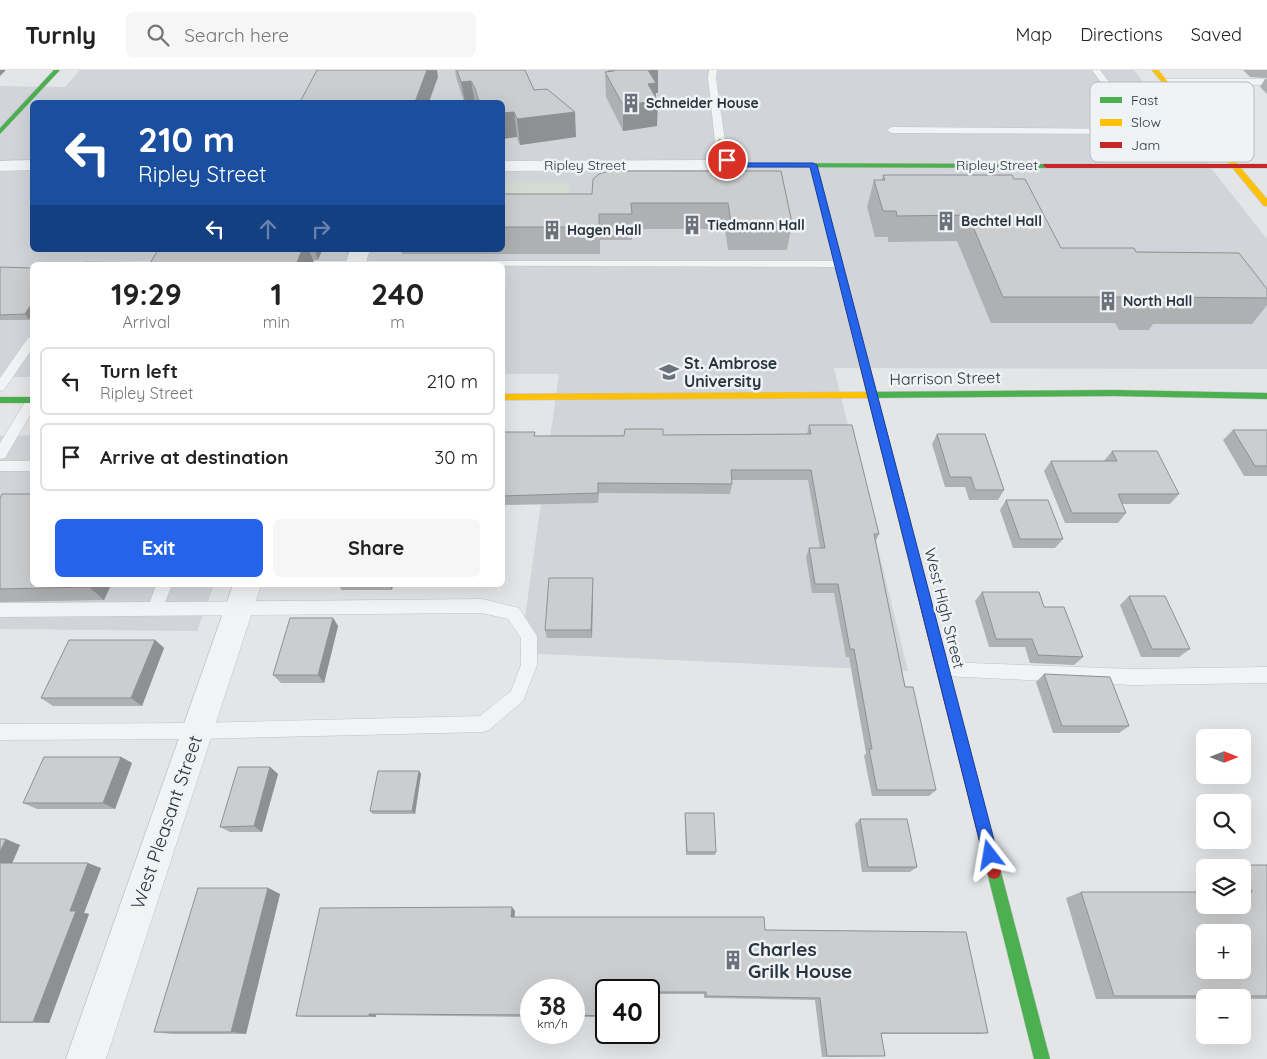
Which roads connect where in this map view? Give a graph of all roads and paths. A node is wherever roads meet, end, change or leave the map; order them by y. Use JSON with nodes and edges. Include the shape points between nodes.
{"nodes":[{"id":1,"x":57,"y":70,"type":"edge"},
{"id":2,"x":713,"y":70,"type":"edge"},
{"id":3,"x":1096,"y":70,"type":"edge"},
{"id":4,"x":1156,"y":70,"type":"edge"},
{"id":5,"x":1105,"y":82,"type":"edge"},
{"id":6,"x":1166,"y":82,"type":"joint"},
{"id":7,"x":1267,"y":82,"type":"edge"},
{"id":8,"x":892,"y":130,"type":"dead end"},
{"id":9,"x":0,"y":132,"type":"edge"},
{"id":10,"x":1090,"y":132,"type":"edge"},
{"id":11,"x":720,"y":141,"type":"joint"},
{"id":12,"x":727,"y":160,"type":"junction"},
{"id":13,"x":1232,"y":162,"type":"edge"},
{"id":14,"x":813,"y":165,"type":"junction"},
{"id":15,"x":0,"y":166,"type":"edge"},
{"id":16,"x":30,"y":166,"type":"edge"},
{"id":17,"x":505,"y":166,"type":"edge"},
{"id":18,"x":1235,"y":166,"type":"junction"},
{"id":19,"x":1267,"y":166,"type":"edge"},
{"id":20,"x":1267,"y":204,"type":"edge"},
{"id":21,"x":357,"y":260,"type":"edge"},
{"id":22,"x":319,"y":262,"type":"edge"},
{"id":23,"x":839,"y":264,"type":"junction"},
{"id":24,"x":30,"y":344,"type":"edge"},
{"id":25,"x":0,"y":387,"type":"edge"},
{"id":26,"x":874,"y":395,"type":"junction"},
{"id":27,"x":1267,"y":396,"type":"edge"},
{"id":28,"x":505,"y":397,"type":"edge"},
{"id":29,"x":0,"y":400,"type":"edge"},
{"id":30,"x":30,"y":401,"type":"edge"},
{"id":31,"x":30,"y":404,"type":"edge"},
{"id":32,"x":0,"y":454,"type":"edge"},
{"id":33,"x":0,"y":466,"type":"edge"},
{"id":34,"x":30,"y":466,"type":"edge"},
{"id":35,"x":163,"y":587,"type":"edge"},
{"id":36,"x":243,"y":597,"type":"edge"},
{"id":37,"x":155,"y":609,"type":"junction"},
{"id":38,"x":0,"y":610,"type":"edge"},
{"id":39,"x":944,"y":669,"type":"junction"},
{"id":40,"x":1267,"y":675,"type":"edge"},
{"id":41,"x":197,"y":731,"type":"junction"},
{"id":42,"x":0,"y":732,"type":"edge"},
{"id":43,"x":86,"y":1059,"type":"edge"},
{"id":44,"x":1042,"y":1059,"type":"edge"}],
"edges":[{"from":1,"to":9,"type":"main road"},
{"from":2,"to":11,"type":"lane"},
{"from":3,"to":5,"type":"lane"},
{"from":4,"to":6,"type":"main road"},
{"from":6,"to":7,"type":"lane"},
{"from":8,"to":10,"type":"lane"},
{"from":11,"to":12,"type":"main road","via":[[722,155]]},
{"from":12,"to":14,"type":"main road","name":"Ripley Street","via":[[748,165]]},
{"from":12,"to":17,"type":"street","name":"Ripley Street","via":[[706,165]]},
{"from":13,"to":18,"type":"main road"},
{"from":14,"to":18,"type":"main road","name":"Ripley Street"},
{"from":14,"to":23,"type":"main road","name":"West High Street"},
{"from":15,"to":16,"type":"street"},
{"from":18,"to":19,"type":"main road","name":"Ripley Street"},
{"from":18,"to":20,"type":"main road"},
{"from":21,"to":22,"type":"lane"},
{"from":21,"to":23,"type":"lane"},
{"from":23,"to":26,"type":"main road","name":"West High Street"},
{"from":24,"to":25,"type":"lane"},
{"from":26,"to":27,"type":"main road","name":"Harrison Street","via":[[1114,393]]},
{"from":26,"to":28,"type":"main road","name":"Harrison Street"},
{"from":26,"to":39,"type":"main road","name":"West High Street"},
{"from":29,"to":30,"type":"main road"},
{"from":31,"to":32,"type":"lane"},
{"from":33,"to":34,"type":"lane"},
{"from":35,"to":37,"type":"lane"},
{"from":36,"to":37,"type":"lane"},
{"from":36,"to":41,"type":"street","name":"West Pleasant Street"},
{"from":36,"to":41,"type":"lane","via":[[482,606],[512,613],[529,636],[529,665],[517,696],[483,724]]},
{"from":37,"to":38,"type":"lane"},
{"from":39,"to":40,"type":"lane","via":[[1133,677]]},
{"from":39,"to":44,"type":"main road","name":"West High Street"},
{"from":41,"to":42,"type":"lane"},
{"from":41,"to":43,"type":"street","name":"West Pleasant Street"}]}
